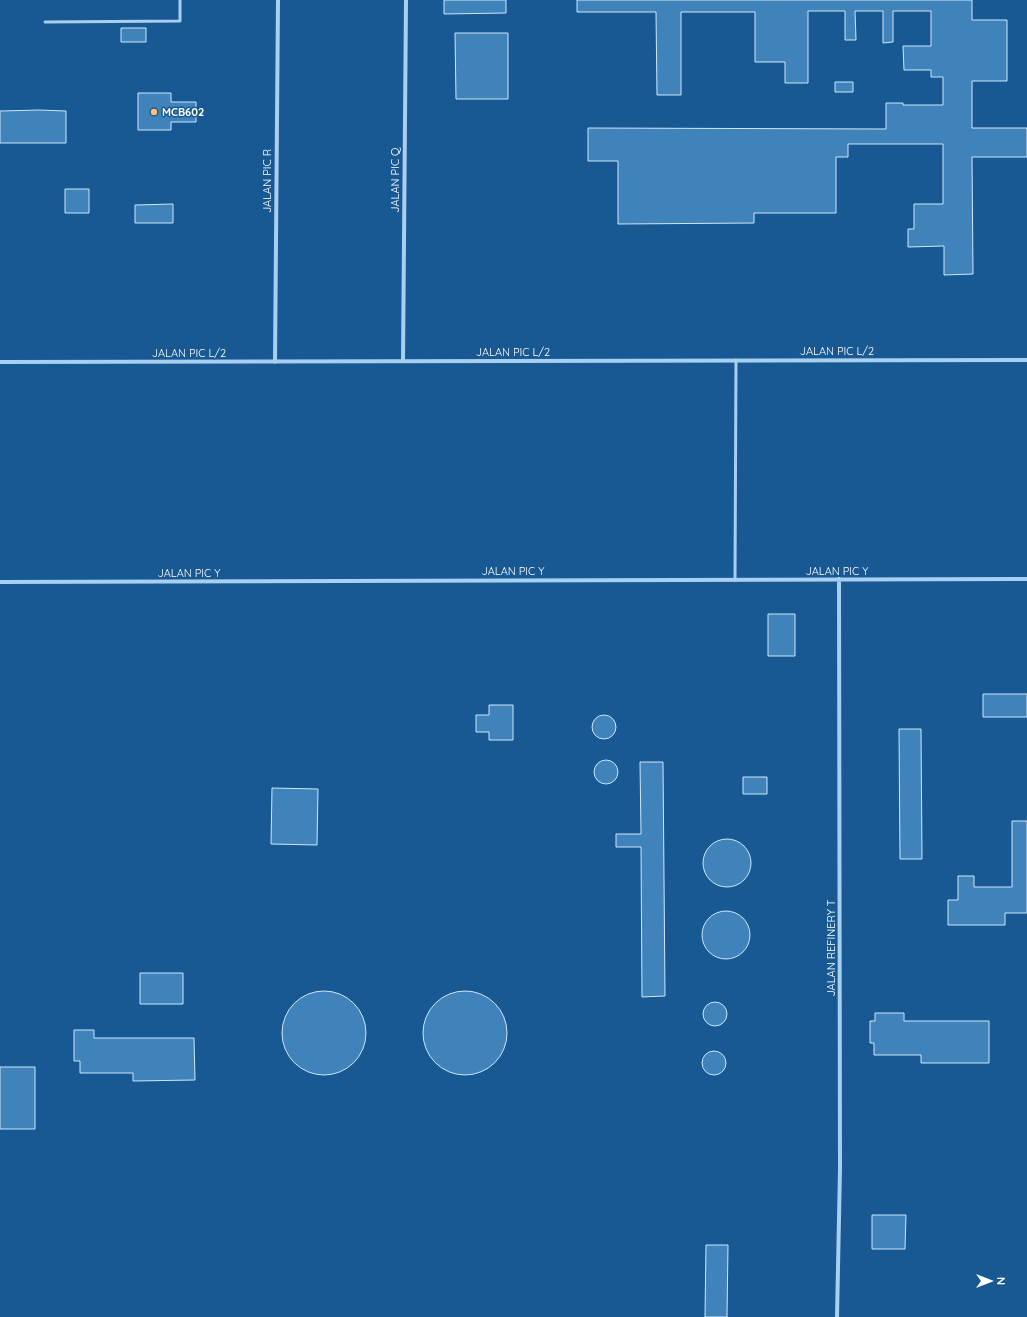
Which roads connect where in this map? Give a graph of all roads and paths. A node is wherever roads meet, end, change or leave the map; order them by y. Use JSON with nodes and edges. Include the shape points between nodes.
{"nodes":[{"id":1,"x":180,"y":0,"type":"edge"},
{"id":2,"x":278,"y":0,"type":"edge"},
{"id":3,"x":406,"y":0,"type":"edge"},
{"id":4,"x":45,"y":22,"type":"dead end"},
{"id":5,"x":736,"y":360,"type":"junction"},
{"id":6,"x":1027,"y":360,"type":"edge"},
{"id":7,"x":403,"y":361,"type":"junction"},
{"id":8,"x":0,"y":362,"type":"edge"},
{"id":9,"x":275,"y":362,"type":"junction"},
{"id":10,"x":1027,"y":579,"type":"edge"},
{"id":11,"x":735,"y":580,"type":"junction"},
{"id":12,"x":839,"y":580,"type":"junction"},
{"id":13,"x":0,"y":582,"type":"edge"},
{"id":14,"x":837,"y":1317,"type":"edge"}],
"edges":[{"from":1,"to":4,"type":"lane","via":[[180,21]]},
{"from":2,"to":9,"type":"street","name":"JALAN PIC R"},
{"from":3,"to":7,"type":"street","name":"JALAN PIC Q"},
{"from":5,"to":6,"type":"street","name":"JALAN PIC L/2"},
{"from":5,"to":7,"type":"street","name":"JALAN PIC L/2"},
{"from":5,"to":11,"type":"lane"},
{"from":7,"to":9,"type":"street","name":"JALAN PIC L/2"},
{"from":8,"to":9,"type":"street","name":"JALAN PIC L/2"},
{"from":10,"to":12,"type":"street","name":"JALAN PIC Y"},
{"from":11,"to":12,"type":"street","name":"JALAN PIC Y"},
{"from":11,"to":13,"type":"street","name":"JALAN PIC Y"},
{"from":12,"to":14,"type":"street","name":"JALAN REFINERY T","via":[[840,1169]]}]}
